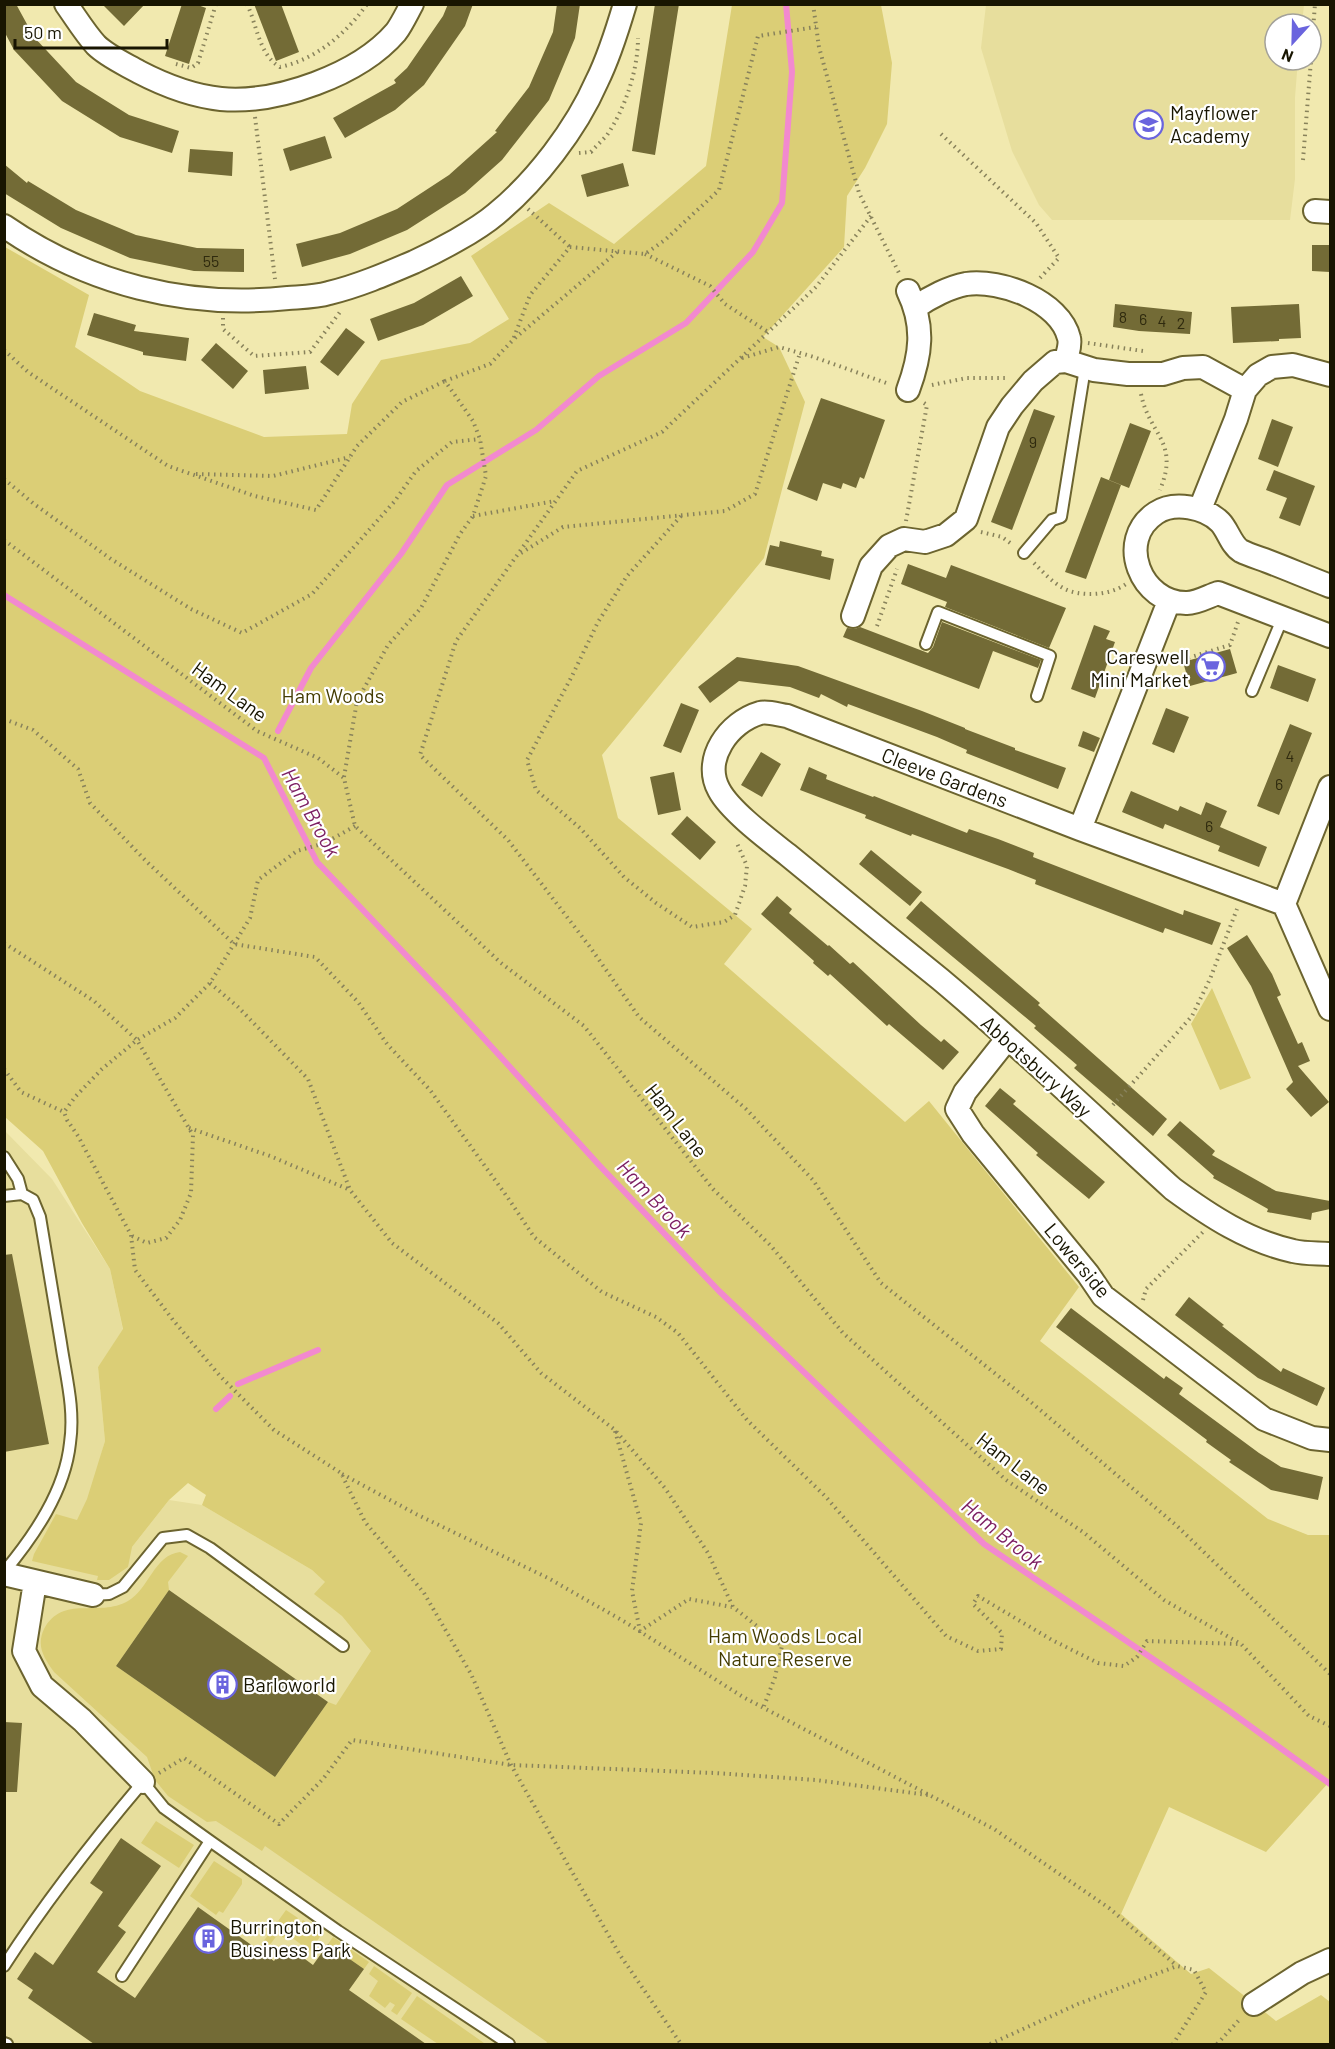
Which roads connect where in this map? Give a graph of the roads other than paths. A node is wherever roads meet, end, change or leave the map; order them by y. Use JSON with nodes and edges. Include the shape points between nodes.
{"nodes":[{"id":1,"x":66,"y":4,"type":"edge"},
{"id":2,"x":412,"y":4,"type":"edge"},
{"id":3,"x":624,"y":4,"type":"edge"},
{"id":4,"x":4,"y":226,"type":"edge"},
{"id":5,"x":1074,"y":356,"type":"junction"},
{"id":6,"x":1330,"y":375,"type":"edge"},
{"id":7,"x":908,"y":390,"type":"road end"},
{"id":8,"x":1245,"y":390,"type":"junction"},
{"id":9,"x":1200,"y":509,"type":"junction"},
{"id":10,"x":1024,"y":553,"type":"road end"},
{"id":11,"x":1330,"y":586,"type":"edge"},
{"id":12,"x":1169,"y":601,"type":"junction"},
{"id":13,"x":853,"y":616,"type":"dead end"},
{"id":14,"x":1283,"y":617,"type":"junction"},
{"id":15,"x":1330,"y":636,"type":"edge"},
{"id":16,"x":926,"y":644,"type":"dead end"},
{"id":17,"x":1252,"y":691,"type":"dead end"},
{"id":18,"x":1037,"y":696,"type":"dead end"},
{"id":19,"x":1330,"y":787,"type":"edge"},
{"id":20,"x":1080,"y":829,"type":"junction"},
{"id":21,"x":765,"y":836,"type":"joint"},
{"id":22,"x":1284,"y":904,"type":"junction"},
{"id":23,"x":1330,"y":1009,"type":"edge"},
{"id":24,"x":1007,"y":1039,"type":"junction"},
{"id":25,"x":4,"y":1157,"type":"edge"},
{"id":26,"x":22,"y":1194,"type":"junction"},
{"id":27,"x":4,"y":1197,"type":"edge"},
{"id":28,"x":1330,"y":1254,"type":"edge"},
{"id":29,"x":1330,"y":1440,"type":"edge"},
{"id":30,"x":4,"y":1573,"type":"edge"},
{"id":31,"x":35,"y":1582,"type":"junction"},
{"id":32,"x":93,"y":1595,"type":"joint"},
{"id":33,"x":343,"y":1646,"type":"dead end"},
{"id":34,"x":143,"y":1782,"type":"junction"},
{"id":35,"x":210,"y":1841,"type":"junction"},
{"id":36,"x":1330,"y":1960,"type":"edge"},
{"id":37,"x":4,"y":1966,"type":"edge"},
{"id":38,"x":122,"y":1977,"type":"dead end"},
{"id":39,"x":1254,"y":2004,"type":"road end"},
{"id":40,"x":509,"y":2044,"type":"edge"}],
"edges":[{"from":1,"to":2,"type":"street","via":[[97,46],[160,83],[220,99],[280,94],[345,70],[377,50],[397,31]]},
{"from":3,"to":4,"type":"street","via":[[597,83],[537,174],[495,215],[435,252],[378,278],[328,294],[263,301],[189,299],[120,283],[72,264]]},
{"from":5,"to":7,"type":"street","via":[[1061,319],[1050,308],[1025,293],[966,284],[924,301],[912,299],[920,321],[918,357]]},
{"from":5,"to":8,"type":"street","via":[[1128,374],[1145,363],[1163,374],[1203,367]]},
{"from":5,"to":10,"type":"lane","via":[[1061,517],[1052,520]]},
{"from":5,"to":13,"type":"street","via":[[1055,362],[1034,381],[998,427],[966,519],[947,534],[925,542],[904,539],[889,546],[871,566]]},
{"from":6,"to":8,"type":"street","via":[[1293,365],[1272,367]]},
{"from":8,"to":9,"type":"street"},
{"from":9,"to":11,"type":"street","via":[[1219,522],[1239,550]]},
{"from":9,"to":12,"type":"street","via":[[1177,507],[1158,511],[1144,523],[1137,540],[1134,556],[1143,579]]},
{"from":12,"to":14,"type":"street","via":[[1189,604],[1218,593]]},
{"from":12,"to":20,"type":"street"},
{"from":14,"to":15,"type":"street"},
{"from":14,"to":17,"type":"lane"},
{"from":16,"to":18,"type":"lane","via":[[938,612],[1050,656]]},
{"from":19,"to":22,"type":"street"},
{"from":20,"to":21,"type":"street","name":"Cleeve Gardens","via":[[787,716],[762,712],[743,720],[726,736],[716,753],[713,771],[719,791]]},
{"from":20,"to":22,"type":"street","name":"Cleeve Gardens"},
{"from":21,"to":24,"type":"street","name":"Abbotsbury Way"},
{"from":22,"to":23,"type":"street"},
{"from":24,"to":28,"type":"street","name":"Abbotsbury Way","via":[[1173,1189],[1213,1218],[1255,1239],[1294,1252]]},
{"from":24,"to":29,"type":"street","name":"Lowerside","via":[[965,1092],[957,1109],[1103,1296],[1264,1419],[1312,1438]]},
{"from":25,"to":26,"type":"lane"},
{"from":26,"to":27,"type":"lane"},
{"from":26,"to":30,"type":"lane","via":[[33,1200],[40,1217],[72,1412],[70,1445],[60,1482],[45,1516]]},
{"from":30,"to":31,"type":"street"},
{"from":31,"to":32,"type":"street"},
{"from":31,"to":34,"type":"street","via":[[24,1651],[42,1686]]},
{"from":32,"to":33,"type":"lane","via":[[109,1594],[123,1587],[163,1538],[187,1535]]},
{"from":34,"to":35,"type":"lane","via":[[164,1808]]},
{"from":34,"to":37,"type":"lane","via":[[34,1920]]},
{"from":35,"to":38,"type":"lane"},
{"from":35,"to":40,"type":"lane"},
{"from":36,"to":39,"type":"street"}]}
